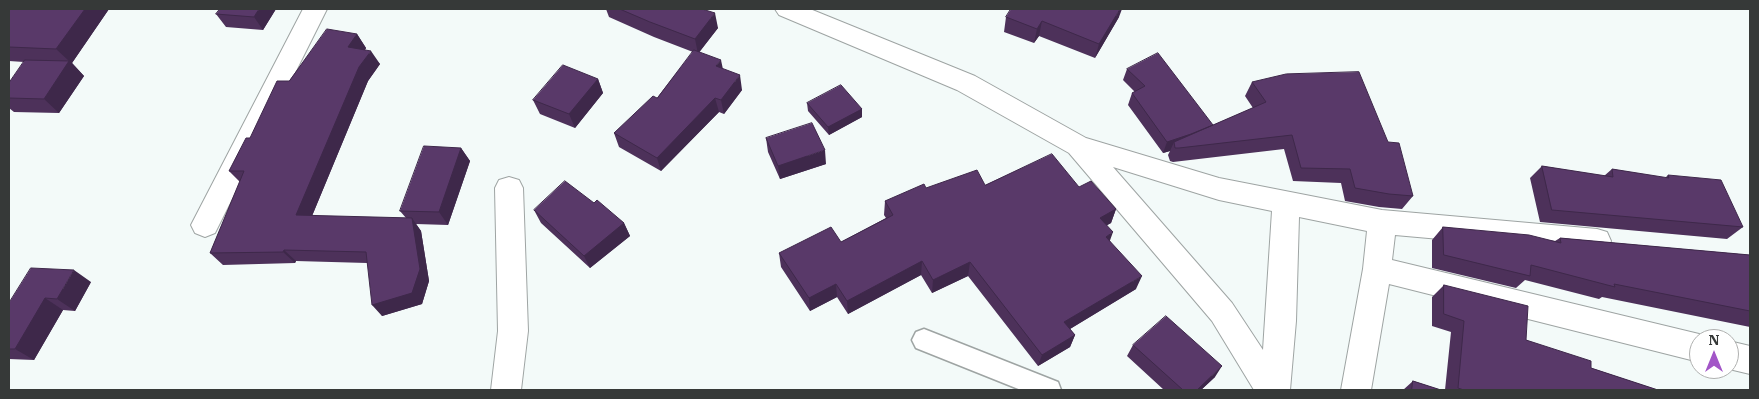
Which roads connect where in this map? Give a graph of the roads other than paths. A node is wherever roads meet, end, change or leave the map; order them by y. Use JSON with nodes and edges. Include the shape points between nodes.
{"nodes":[{"id":1,"x":315,"y":9,"type":"edge"},
{"id":2,"x":787,"y":9,"type":"edge"},
{"id":3,"x":1078,"y":146,"type":"junction"},
{"id":4,"x":509,"y":188,"type":"dead end"},
{"id":5,"x":1286,"y":203,"type":"junction"},
{"id":6,"x":1382,"y":222,"type":"junction"},
{"id":7,"x":205,"y":225,"type":"dead end"},
{"id":8,"x":1620,"y":244,"type":"edge"},
{"id":9,"x":1377,"y":269,"type":"junction"},
{"id":10,"x":924,"y":340,"type":"dead end"},
{"id":11,"x":1689,"y":346,"type":"edge"},
{"id":12,"x":506,"y":390,"type":"edge"},
{"id":13,"x":1049,"y":390,"type":"edge"},
{"id":14,"x":1273,"y":390,"type":"edge"},
{"id":15,"x":1356,"y":390,"type":"edge"}],
"edges":[{"from":1,"to":7,"type":"street"},
{"from":2,"to":3,"type":"street","via":[[966,83]]},
{"from":3,"to":5,"type":"street","via":[[1219,189]]},
{"from":3,"to":14,"type":"street","via":[[1222,312]]},
{"from":4,"to":12,"type":"street","via":[[514,331]]},
{"from":5,"to":6,"type":"street"},
{"from":5,"to":14,"type":"street","via":[[1281,321]]},
{"from":6,"to":8,"type":"street"},
{"from":6,"to":9,"type":"street"},
{"from":9,"to":11,"type":"street"},
{"from":9,"to":15,"type":"street"},
{"from":10,"to":13,"type":"lane"}]}
